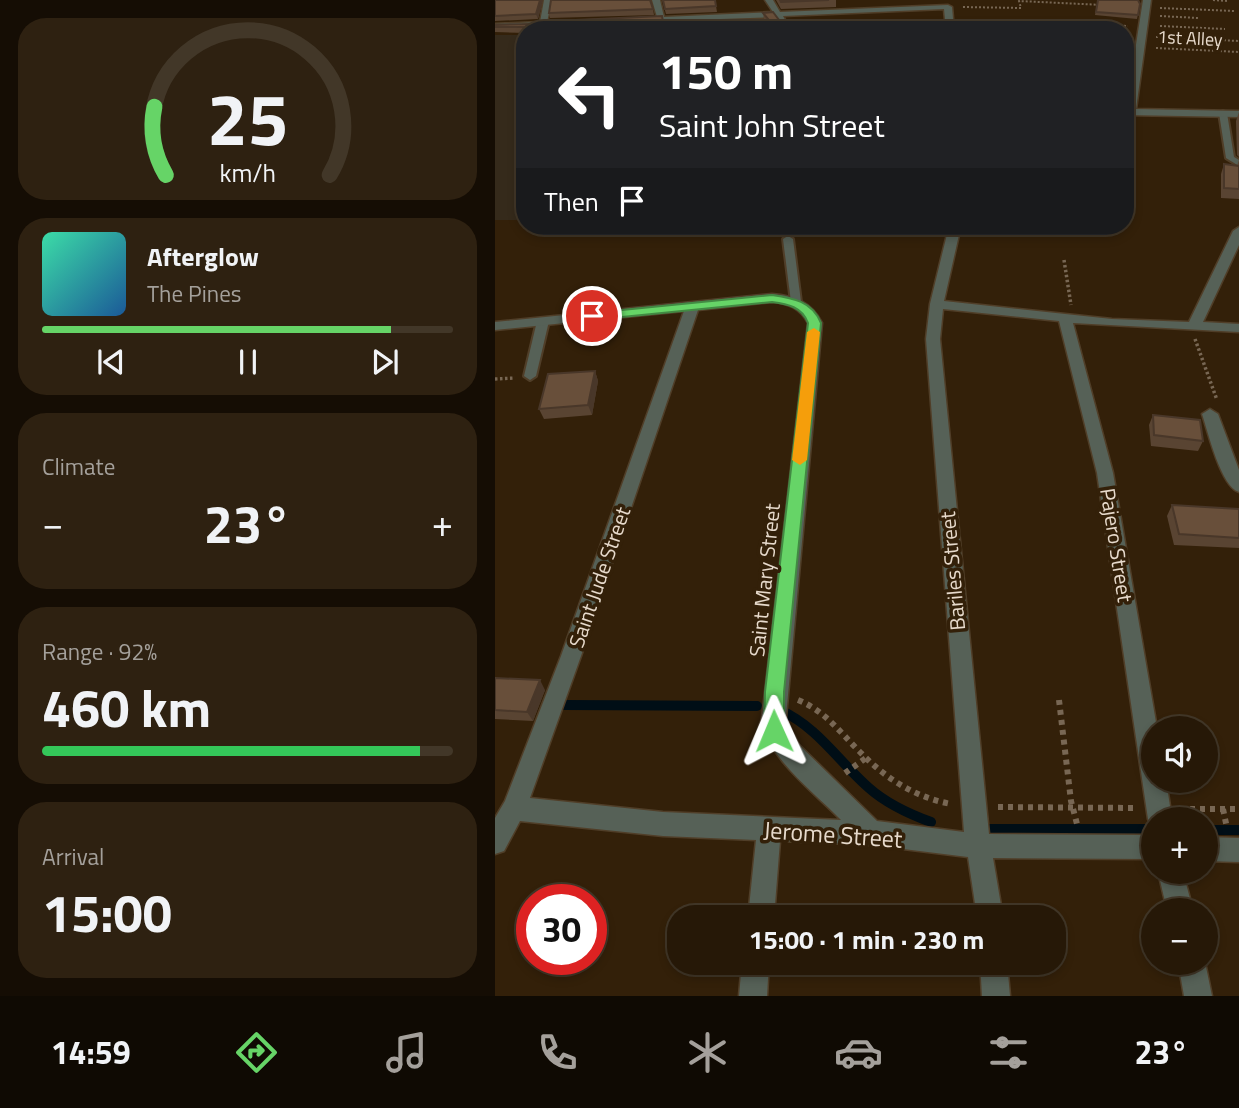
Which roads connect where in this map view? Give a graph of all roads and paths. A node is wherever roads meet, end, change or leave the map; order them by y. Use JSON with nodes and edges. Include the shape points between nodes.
{"nodes":[{"id":1,"x":549,"y":0,"type":"edge"},
{"id":2,"x":656,"y":0,"type":"edge"},
{"id":3,"x":769,"y":0,"type":"edge"},
{"id":4,"x":1213,"y":0,"type":"edge"},
{"id":5,"x":1227,"y":1,"type":"edge"},
{"id":6,"x":948,"y":7,"type":"junction"},
{"id":7,"x":1146,"y":7,"type":"edge"},
{"id":8,"x":1235,"y":11,"type":"dead end"},
{"id":9,"x":779,"y":15,"type":"junction"},
{"id":10,"x":1198,"y":18,"type":"dead end"},
{"id":11,"x":661,"y":19,"type":"junction"},
{"id":12,"x":635,"y":20,"type":"edge"},
{"id":13,"x":544,"y":21,"type":"edge"},
{"id":14,"x":782,"y":21,"type":"edge"},
{"id":15,"x":949,"y":21,"type":"edge"},
{"id":16,"x":516,"y":25,"type":"edge"},
{"id":17,"x":495,"y":26,"type":"edge"},
{"id":18,"x":1134,"y":29,"type":"edge"},
{"id":19,"x":1225,"y":29,"type":"dead end"},
{"id":20,"x":1142,"y":30,"type":"junction"},
{"id":21,"x":1239,"y":41,"type":"edge"},
{"id":22,"x":1140,"y":47,"type":"junction"},
{"id":23,"x":1239,"y":52,"type":"edge"},
{"id":24,"x":1134,"y":80,"type":"edge"},
{"id":25,"x":1134,"y":112,"type":"edge"},
{"id":26,"x":1223,"y":113,"type":"junction"},
{"id":27,"x":1239,"y":114,"type":"edge"},
{"id":28,"x":1239,"y":164,"type":"edge"},
{"id":29,"x":1239,"y":231,"type":"edge"},
{"id":30,"x":953,"y":235,"type":"edge"},
{"id":31,"x":788,"y":239,"type":"dead end"},
{"id":32,"x":1064,"y":260,"type":"dead end"},
{"id":33,"x":1233,"y":260,"type":"edge"},
{"id":34,"x":796,"y":302,"type":"junction"},
{"id":35,"x":937,"y":304,"type":"junction"},
{"id":36,"x":692,"y":307,"type":"junction"},
{"id":37,"x":1069,"y":319,"type":"junction"},
{"id":38,"x":542,"y":321,"type":"junction"},
{"id":39,"x":1194,"y":325,"type":"junction"},
{"id":40,"x":495,"y":326,"type":"edge"},
{"id":41,"x":1239,"y":328,"type":"edge"},
{"id":42,"x":529,"y":376,"type":"dead end"},
{"id":43,"x":1210,"y":414,"type":"joint"},
{"id":44,"x":1239,"y":486,"type":"edge"},
{"id":45,"x":1059,"y":700,"type":"dead end"},
{"id":46,"x":1144,"y":716,"type":"edge"},
{"id":47,"x":866,"y":758,"type":"dead end"},
{"id":48,"x":843,"y":775,"type":"dead end"},
{"id":49,"x":505,"y":807,"type":"edge"},
{"id":50,"x":1223,"y":809,"type":"dead end"},
{"id":51,"x":1225,"y":821,"type":"dead end"},
{"id":52,"x":1077,"y":822,"type":"dead end"},
{"id":53,"x":769,"y":830,"type":"junction"},
{"id":54,"x":871,"y":833,"type":"junction"},
{"id":55,"x":495,"y":842,"type":"edge"},
{"id":56,"x":978,"y":846,"type":"junction"},
{"id":57,"x":1141,"y":846,"type":"edge"},
{"id":58,"x":1218,"y":849,"type":"edge"},
{"id":59,"x":1239,"y":850,"type":"edge"},
{"id":60,"x":762,"y":905,"type":"edge"},
{"id":61,"x":988,"y":905,"type":"edge"},
{"id":62,"x":755,"y":975,"type":"edge"},
{"id":63,"x":994,"y":975,"type":"edge"},
{"id":64,"x":1194,"y":975,"type":"edge"},
{"id":65,"x":753,"y":996,"type":"edge"},
{"id":66,"x":996,"y":996,"type":"edge"},
{"id":67,"x":1198,"y":996,"type":"edge"}],
"edges":[{"from":1,"to":13,"type":"street"},
{"from":2,"to":11,"type":"street"},
{"from":3,"to":9,"type":"street"},
{"from":4,"to":5,"type":"path"},
{"from":6,"to":7,"type":"path","via":[[1021,8],[1019,1]]},
{"from":6,"to":9,"type":"street"},
{"from":6,"to":15,"type":"street"},
{"from":7,"to":8,"type":"path"},
{"from":7,"to":10,"type":"path"},
{"from":7,"to":20,"type":"street"},
{"from":9,"to":11,"type":"street"},
{"from":9,"to":14,"type":"street"},
{"from":11,"to":12,"type":"street"},
{"from":16,"to":17,"type":"street"},
{"from":18,"to":20,"type":"path"},
{"from":19,"to":20,"type":"path"},
{"from":20,"to":21,"type":"path"},
{"from":20,"to":22,"type":"street"},
{"from":22,"to":23,"type":"path","name":"1st Alley"},
{"from":22,"to":24,"type":"street"},
{"from":25,"to":26,"type":"street"},
{"from":26,"to":27,"type":"street"},
{"from":26,"to":28,"type":"lane","via":[[1230,158]]},
{"from":29,"to":33,"type":"street"},
{"from":30,"to":35,"type":"street","name":"Bariles Street"},
{"from":31,"to":34,"type":"lane"},
{"from":32,"to":37,"type":"path"},
{"from":33,"to":39,"type":"street"},
{"from":34,"to":36,"type":"street","via":[[772,298]]},
{"from":34,"to":54,"type":"street","name":"Saint Mary Street","via":[[815,323],[774,692],[774,731]]},
{"from":35,"to":37,"type":"street"},
{"from":35,"to":56,"type":"street","name":"Bariles Street","via":[[933,339]]},
{"from":36,"to":38,"type":"street"},
{"from":36,"to":49,"type":"street","name":"Saint Jude Street","via":[[571,656]]},
{"from":37,"to":39,"type":"street"},
{"from":37,"to":46,"type":"street","name":"Pajero Street","via":[[1105,473]]},
{"from":38,"to":40,"type":"street"},
{"from":38,"to":42,"type":"lane"},
{"from":39,"to":41,"type":"street"},
{"from":39,"to":43,"type":"path","via":[[1193,334],[1220,409]]},
{"from":43,"to":44,"type":"street"},
{"from":45,"to":52,"type":"path"},
{"from":47,"to":48,"type":"path"},
{"from":49,"to":53,"type":"street","name":"Jerome Street"},
{"from":49,"to":55,"type":"street","name":"Saint Jude Street"},
{"from":50,"to":51,"type":"path"},
{"from":53,"to":54,"type":"street","name":"Jerome Street"},
{"from":53,"to":60,"type":"street"},
{"from":54,"to":56,"type":"street","name":"Jerome Street"},
{"from":56,"to":57,"type":"street","name":"Jerome Street"},
{"from":56,"to":61,"type":"street","name":"Bariles Street"},
{"from":58,"to":59,"type":"street"},
{"from":62,"to":65,"type":"street"},
{"from":63,"to":66,"type":"street"},
{"from":64,"to":67,"type":"street"}]}
